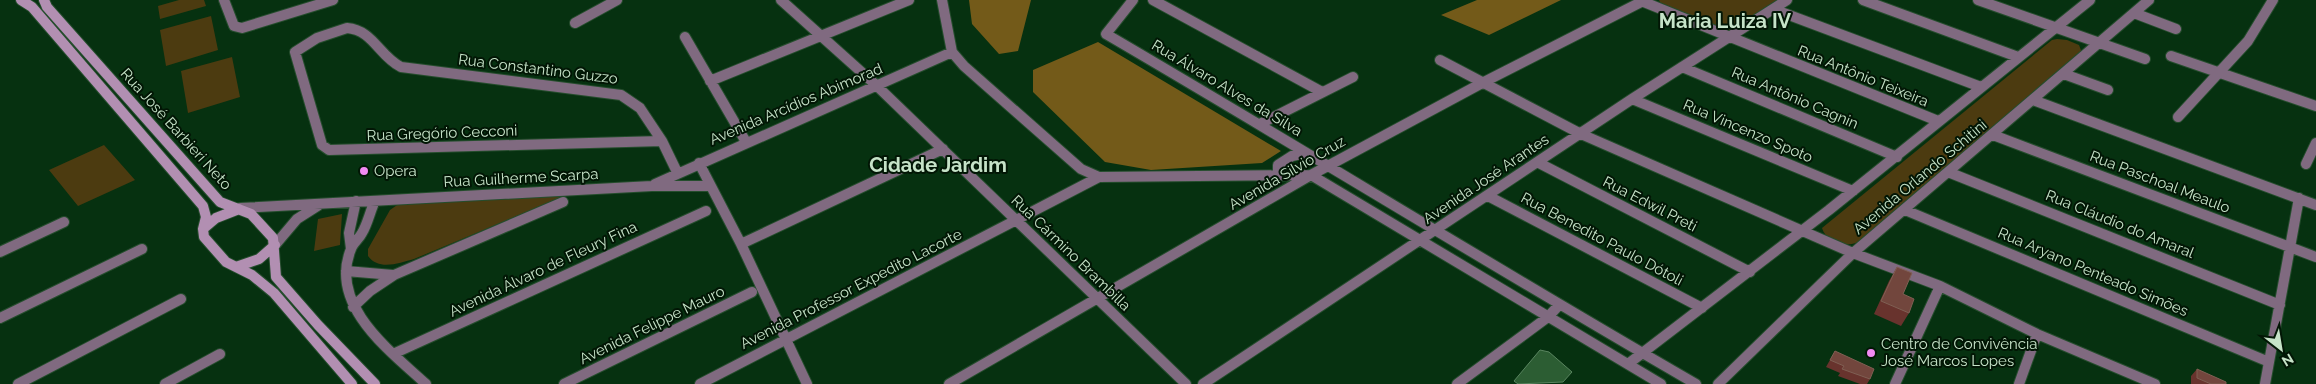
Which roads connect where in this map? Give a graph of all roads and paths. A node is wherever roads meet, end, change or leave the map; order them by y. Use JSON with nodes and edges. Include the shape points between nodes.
{"nodes":[{"id":1,"x":21,"y":0,"type":"edge"},
{"id":2,"x":44,"y":0,"type":"edge"},
{"id":3,"x":224,"y":0,"type":"edge"},
{"id":4,"x":333,"y":0,"type":"edge"},
{"id":5,"x":617,"y":0,"type":"edge"},
{"id":6,"x":781,"y":0,"type":"edge"},
{"id":7,"x":909,"y":0,"type":"edge"},
{"id":8,"x":942,"y":0,"type":"edge"},
{"id":9,"x":1133,"y":0,"type":"edge"},
{"id":10,"x":1153,"y":0,"type":"edge"},
{"id":11,"x":1787,"y":0,"type":"edge"},
{"id":12,"x":1863,"y":0,"type":"edge"},
{"id":13,"x":1978,"y":0,"type":"edge"},
{"id":14,"x":2090,"y":0,"type":"edge"},
{"id":15,"x":2149,"y":0,"type":"edge"},
{"id":16,"x":2273,"y":0,"type":"edge"},
{"id":17,"x":1642,"y":1,"type":"edge"},
{"id":18,"x":1773,"y":9,"type":"junction"},
{"id":19,"x":2134,"y":13,"type":"junction"},
{"id":20,"x":575,"y":24,"type":"dead end"},
{"id":21,"x":2056,"y":28,"type":"junction"},
{"id":22,"x":2176,"y":28,"type":"dead end"},
{"id":23,"x":822,"y":36,"type":"junction"},
{"id":24,"x":685,"y":37,"type":"dead end"},
{"id":25,"x":1729,"y":38,"type":"junction"},
{"id":26,"x":2100,"y":43,"type":"junction"},
{"id":27,"x":294,"y":52,"type":"joint"},
{"id":28,"x":952,"y":52,"type":"junction"},
{"id":29,"x":2171,"y":56,"type":"dead end"},
{"id":30,"x":2018,"y":57,"type":"junction"},
{"id":31,"x":2144,"y":59,"type":"dead end"},
{"id":32,"x":1440,"y":60,"type":"dead end"},
{"id":33,"x":1682,"y":68,"type":"junction"},
{"id":34,"x":2219,"y":72,"type":"junction"},
{"id":35,"x":2064,"y":74,"type":"junction"},
{"id":36,"x":1353,"y":78,"type":"dead end"},
{"id":37,"x":710,"y":81,"type":"junction"},
{"id":38,"x":1484,"y":82,"type":"junction"},
{"id":39,"x":877,"y":86,"type":"junction"},
{"id":40,"x":1981,"y":88,"type":"junction"},
{"id":41,"x":2108,"y":90,"type":"dead end"},
{"id":42,"x":1322,"y":92,"type":"junction"},
{"id":43,"x":1632,"y":99,"type":"junction"},
{"id":44,"x":2034,"y":100,"type":"junction"},
{"id":45,"x":2316,"y":106,"type":"edge"},
{"id":46,"x":2178,"y":117,"type":"dead end"},
{"id":47,"x":1938,"y":121,"type":"junction"},
{"id":48,"x":1260,"y":124,"type":"junction"},
{"id":49,"x":1581,"y":134,"type":"junction"},
{"id":50,"x":1993,"y":135,"type":"junction"},
{"id":51,"x":662,"y":141,"type":"junction"},
{"id":52,"x":746,"y":142,"type":"junction"},
{"id":53,"x":2316,"y":143,"type":"edge"},
{"id":54,"x":943,"y":149,"type":"junction"},
{"id":55,"x":1306,"y":153,"type":"junction"},
{"id":56,"x":1897,"y":157,"type":"junction"},
{"id":57,"x":1536,"y":162,"type":"junction"},
{"id":58,"x":699,"y":163,"type":"junction"},
{"id":59,"x":2306,"y":164,"type":"dead end"},
{"id":60,"x":1328,"y":166,"type":"junction"},
{"id":61,"x":677,"y":172,"type":"junction"},
{"id":62,"x":1948,"y":172,"type":"junction"},
{"id":63,"x":1312,"y":175,"type":"junction"},
{"id":64,"x":1278,"y":176,"type":"junction"},
{"id":65,"x":1100,"y":177,"type":"junction"},
{"id":66,"x":652,"y":186,"type":"junction"},
{"id":67,"x":709,"y":186,"type":"junction"},
{"id":68,"x":1853,"y":191,"type":"junction"},
{"id":69,"x":1488,"y":196,"type":"junction"},
{"id":70,"x":2299,"y":198,"type":"junction"},
{"id":71,"x":356,"y":201,"type":"junction"},
{"id":72,"x":375,"y":201,"type":"junction"},
{"id":73,"x":335,"y":202,"type":"junction"},
{"id":74,"x":563,"y":202,"type":"dead end"},
{"id":75,"x":2316,"y":204,"type":"edge"},
{"id":76,"x":240,"y":208,"type":"junction"},
{"id":77,"x":1905,"y":210,"type":"junction"},
{"id":78,"x":706,"y":211,"type":"dead end"},
{"id":79,"x":1016,"y":220,"type":"junction"},
{"id":80,"x":64,"y":222,"type":"dead end"},
{"id":81,"x":203,"y":228,"type":"junction"},
{"id":82,"x":1435,"y":230,"type":"junction"},
{"id":83,"x":1802,"y":231,"type":"junction"},
{"id":84,"x":1422,"y":240,"type":"junction"},
{"id":85,"x":741,"y":244,"type":"junction"},
{"id":86,"x":275,"y":245,"type":"junction"},
{"id":87,"x":2292,"y":248,"type":"junction"},
{"id":88,"x":142,"y":249,"type":"dead end"},
{"id":89,"x":351,"y":249,"type":"junction"},
{"id":90,"x":0,"y":252,"type":"edge"},
{"id":91,"x":1852,"y":253,"type":"junction"},
{"id":92,"x":2316,"y":257,"type":"edge"},
{"id":93,"x":236,"y":266,"type":"junction"},
{"id":94,"x":346,"y":271,"type":"junction"},
{"id":95,"x":1750,"y":272,"type":"junction"},
{"id":96,"x":394,"y":275,"type":"junction"},
{"id":97,"x":1940,"y":286,"type":"junction"},
{"id":98,"x":752,"y":292,"type":"dead end"},
{"id":99,"x":181,"y":299,"type":"dead end"},
{"id":100,"x":1098,"y":300,"type":"junction"},
{"id":101,"x":2280,"y":304,"type":"junction"},
{"id":102,"x":1560,"y":305,"type":"junction"},
{"id":103,"x":354,"y":307,"type":"junction"},
{"id":104,"x":1702,"y":308,"type":"junction"},
{"id":105,"x":1548,"y":317,"type":"junction"},
{"id":106,"x":0,"y":318,"type":"edge"},
{"id":107,"x":2037,"y":334,"type":"junction"},
{"id":108,"x":786,"y":339,"type":"junction"},
{"id":109,"x":1643,"y":351,"type":"junction"},
{"id":110,"x":220,"y":354,"type":"dead end"},
{"id":111,"x":393,"y":354,"type":"junction"},
{"id":112,"x":2270,"y":362,"type":"junction"},
{"id":113,"x":1628,"y":364,"type":"junction"},
{"id":114,"x":2140,"y":381,"type":"edge"},
{"id":115,"x":18,"y":384,"type":"edge"},
{"id":116,"x":166,"y":384,"type":"edge"},
{"id":117,"x":352,"y":384,"type":"edge"},
{"id":118,"x":375,"y":384,"type":"edge"},
{"id":119,"x":426,"y":384,"type":"edge"},
{"id":120,"x":564,"y":384,"type":"edge"},
{"id":121,"x":700,"y":384,"type":"edge"},
{"id":122,"x":807,"y":384,"type":"edge"},
{"id":123,"x":949,"y":384,"type":"edge"},
{"id":124,"x":1186,"y":384,"type":"edge"},
{"id":125,"x":1203,"y":384,"type":"edge"},
{"id":126,"x":1457,"y":384,"type":"edge"},
{"id":127,"x":1661,"y":384,"type":"edge"},
{"id":128,"x":1696,"y":384,"type":"edge"},
{"id":129,"x":1718,"y":384,"type":"edge"},
{"id":130,"x":1895,"y":384,"type":"edge"},
{"id":131,"x":2018,"y":384,"type":"edge"},
{"id":132,"x":2155,"y":384,"type":"edge"},
{"id":133,"x":2266,"y":384,"type":"edge"}],
"edges":[{"from":1,"to":81,"type":"main road","name":"Rua José Barbieri Neto","via":[[32,7],[203,206],[206,217]]},
{"from":2,"to":76,"type":"main road","name":"Rua José Barbieri Neto","via":[[220,202]]},
{"from":3,"to":4,"type":"street","via":[[234,26],[242,28]]},
{"from":5,"to":20,"type":"street"},
{"from":6,"to":23,"type":"street","name":"Rua Cármino Brambilla"},
{"from":7,"to":23,"type":"street"},
{"from":8,"to":28,"type":"street"},
{"from":9,"to":48,"type":"street","name":"Rua Álvaro Alves da Silva","via":[[1106,34]]},
{"from":10,"to":42,"type":"street"},
{"from":11,"to":18,"type":"street","name":"Avenida José Arantes"},
{"from":12,"to":30,"type":"street"},
{"from":13,"to":21,"type":"street"},
{"from":14,"to":21,"type":"street","name":"Avenida Orlando Schitini"},
{"from":15,"to":19,"type":"street","name":"Avenida Orlando Schitini"},
{"from":16,"to":34,"type":"street","via":[[2248,41]]},
{"from":17,"to":25,"type":"street","name":"Rua Antônio Teixeira"},
{"from":17,"to":38,"type":"street","name":"Avenida Silvio Cruz"},
{"from":18,"to":25,"type":"street","name":"Avenida José Arantes"},
{"from":18,"to":40,"type":"street"},
{"from":19,"to":22,"type":"street"},
{"from":19,"to":26,"type":"street","name":"Avenida Orlando Schitini"},
{"from":21,"to":26,"type":"street"},
{"from":21,"to":30,"type":"street","name":"Avenida Orlando Schitini"},
{"from":23,"to":37,"type":"street"},
{"from":23,"to":39,"type":"street","name":"Rua Cármino Brambilla"},
{"from":24,"to":37,"type":"street"},
{"from":25,"to":33,"type":"street","name":"Avenida José Arantes"},
{"from":25,"to":47,"type":"street","name":"Rua Antônio Teixeira"},
{"from":26,"to":31,"type":"street"},
{"from":26,"to":35,"type":"street","name":"Avenida Orlando Schitini"},
{"from":27,"to":51,"type":"street","name":"Rua Constantino Guzzo","via":[[313,38],[349,27],[360,28],[390,61],[401,67],[622,94],[634,100]]},
{"from":27,"to":51,"type":"street","name":"Rua Gregório Cecconi","via":[[322,145],[329,150]]},
{"from":28,"to":39,"type":"street","name":"Avenida Arcídios Abimorad"},
{"from":28,"to":65,"type":"street","via":[[1081,169]]},
{"from":29,"to":34,"type":"street"},
{"from":30,"to":40,"type":"street","name":"Avenida Orlando Schitini"},
{"from":32,"to":38,"type":"street"},
{"from":33,"to":43,"type":"street","name":"Avenida José Arantes"},
{"from":33,"to":56,"type":"street","name":"Rua Antônio Cagnin"},
{"from":34,"to":45,"type":"street"},
{"from":34,"to":46,"type":"street"},
{"from":35,"to":41,"type":"street"},
{"from":35,"to":44,"type":"street","name":"Avenida Orlando Schitini"},
{"from":36,"to":42,"type":"street"},
{"from":37,"to":52,"type":"street"},
{"from":38,"to":49,"type":"street"},
{"from":38,"to":60,"type":"street","name":"Avenida Silvio Cruz"},
{"from":39,"to":52,"type":"street","name":"Avenida Arcídios Abimorad"},
{"from":39,"to":54,"type":"street","name":"Rua Cármino Brambilla"},
{"from":40,"to":47,"type":"street","name":"Avenida Orlando Schitini"},
{"from":42,"to":48,"type":"street"},
{"from":43,"to":49,"type":"street","name":"Avenida José Arantes"},
{"from":43,"to":68,"type":"street","name":"Rua Vincenzo Spoto"},
{"from":44,"to":50,"type":"street","name":"Avenida Orlando Schitini"},
{"from":44,"to":70,"type":"street"},
{"from":47,"to":56,"type":"street","name":"Avenida Orlando Schitini"},
{"from":48,"to":55,"type":"street","name":"Rua Álvaro Alves da Silva"},
{"from":49,"to":57,"type":"street","name":"Avenida José Arantes"},
{"from":49,"to":83,"type":"street"},
{"from":50,"to":62,"type":"street","name":"Avenida Orlando Schitini"},
{"from":50,"to":87,"type":"street","name":"Rua Paschoal Meaulo"},
{"from":51,"to":61,"type":"street","name":"Rua Constantino Guzzo"},
{"from":52,"to":58,"type":"street","name":"Avenida Arcídios Abimorad"},
{"from":53,"to":59,"type":"street"},
{"from":54,"to":79,"type":"street","name":"Rua Cármino Brambilla"},
{"from":54,"to":85,"type":"street"},
{"from":55,"to":60,"type":"street","name":"Rua Álvaro Alves da Silva"},
{"from":55,"to":64,"type":"street","via":[[1284,160],[1278,165]]},
{"from":56,"to":68,"type":"street","name":"Avenida Orlando Schitini"},
{"from":57,"to":69,"type":"street","name":"Avenida José Arantes"},
{"from":57,"to":95,"type":"street","name":"Rua Edwil Preti"},
{"from":58,"to":61,"type":"street","name":"Avenida Arcídios Abimorad"},
{"from":58,"to":67,"type":"street"},
{"from":60,"to":63,"type":"street","name":"Avenida Silvio Cruz"},
{"from":60,"to":82,"type":"street","name":"Rua Álvaro Alves da Silva"},
{"from":61,"to":66,"type":"street","name":"Avenida Arcídios Abimorad"},
{"from":62,"to":77,"type":"street","name":"Avenida Orlando Schitini"},
{"from":62,"to":101,"type":"street","name":"Rua Cláudio do Amaral"},
{"from":63,"to":64,"type":"street"},
{"from":63,"to":84,"type":"street"},
{"from":63,"to":100,"type":"street","name":"Avenida Silvio Cruz"},
{"from":64,"to":65,"type":"street"},
{"from":65,"to":79,"type":"street","name":"Avenida Professor Expedito Lacorte"},
{"from":66,"to":67,"type":"street","name":"Rua Guilherme Scarpa"},
{"from":66,"to":72,"type":"street","name":"Rua Guilherme Scarpa"},
{"from":67,"to":85,"type":"street"},
{"from":68,"to":83,"type":"street","name":"Avenida Orlando Schitini"},
{"from":69,"to":82,"type":"street","name":"Avenida José Arantes"},
{"from":69,"to":104,"type":"street","name":"Rua Benedito Paulo Dótoli"},
{"from":70,"to":75,"type":"street"},
{"from":70,"to":87,"type":"street"},
{"from":71,"to":72,"type":"street","name":"Rua Guilherme Scarpa"},
{"from":71,"to":73,"type":"street","name":"Rua Guilherme Scarpa"},
{"from":71,"to":89,"type":"street","via":[[348,233]]},
{"from":72,"to":89,"type":"street"},
{"from":73,"to":76,"type":"street","name":"Rua Guilherme Scarpa"},
{"from":73,"to":86,"type":"street","name":"Rua Guilherme Scarpa","via":[[316,206],[303,215]]},
{"from":74,"to":96,"type":"street"},
{"from":76,"to":81,"type":"main road","via":[[216,218]]},
{"from":76,"to":86,"type":"main road","name":"Rua José Barbieri Neto","via":[[251,214],[273,238]]},
{"from":77,"to":91,"type":"street","name":"Avenida Orlando Schitini"},
{"from":77,"to":112,"type":"street","name":"Rua Aryano Penteado Simões"},
{"from":78,"to":111,"type":"street","name":"Avenida Álvaro de Fleury Fina"},
{"from":79,"to":100,"type":"street","name":"Rua Cármino Brambilla"},
{"from":79,"to":108,"type":"street","name":"Avenida Professor Expedito Lacorte"},
{"from":80,"to":90,"type":"street"},
{"from":81,"to":93,"type":"main road","name":"Rua José Barbieri Neto","via":[[204,237],[215,250],[226,262]]},
{"from":82,"to":84,"type":"street","name":"Avenida José Arantes"},
{"from":82,"to":102,"type":"street","name":"Rua Álvaro Alves da Silva"},
{"from":83,"to":91,"type":"street"},
{"from":83,"to":95,"type":"street","name":"Avenida Orlando Schitini"},
{"from":84,"to":105,"type":"street"},
{"from":84,"to":125,"type":"street","name":"Avenida José Arantes"},
{"from":85,"to":108,"type":"street"},
{"from":86,"to":93,"type":"main road","via":[[259,259]]},
{"from":86,"to":118,"type":"main road","via":[[276,276]]},
{"from":87,"to":92,"type":"street","name":"Rua Paschoal Meaulo"},
{"from":87,"to":101,"type":"street"},
{"from":88,"to":106,"type":"street"},
{"from":89,"to":94,"type":"street"},
{"from":91,"to":97,"type":"street"},
{"from":91,"to":129,"type":"street","name":"Avenida Orlando Schitini"},
{"from":93,"to":117,"type":"main road","name":"Rua José Barbieri Neto","via":[[274,293]]},
{"from":94,"to":96,"type":"street"},
{"from":94,"to":103,"type":"street","via":[[345,280]]},
{"from":95,"to":104,"type":"street","name":"Avenida Orlando Schitini"},
{"from":96,"to":103,"type":"street"},
{"from":97,"to":107,"type":"street"},
{"from":97,"to":130,"type":"street"},
{"from":98,"to":120,"type":"street","name":"Avenida Felippe Mauro"},
{"from":99,"to":115,"type":"street"},
{"from":100,"to":123,"type":"street","name":"Avenida Silvio Cruz"},
{"from":100,"to":124,"type":"street","name":"Rua Cármino Brambilla"},
{"from":101,"to":112,"type":"street"},
{"from":102,"to":105,"type":"street"},
{"from":102,"to":109,"type":"street","name":"Rua Álvaro Alves da Silva"},
{"from":103,"to":111,"type":"street"},
{"from":104,"to":109,"type":"street","name":"Avenida Orlando Schitini"},
{"from":105,"to":113,"type":"street"},
{"from":105,"to":126,"type":"street"},
{"from":107,"to":114,"type":"street"},
{"from":107,"to":131,"type":"street"},
{"from":108,"to":121,"type":"street","name":"Avenida Professor Expedito Lacorte"},
{"from":108,"to":122,"type":"street"},
{"from":109,"to":113,"type":"street","name":"Avenida Orlando Schitini"},
{"from":109,"to":128,"type":"street","name":"Rua Álvaro Alves da Silva"},
{"from":110,"to":116,"type":"street"},
{"from":111,"to":119,"type":"street"},
{"from":112,"to":133,"type":"street"},
{"from":113,"to":127,"type":"street"},
{"from":114,"to":132,"type":"street"}]}
